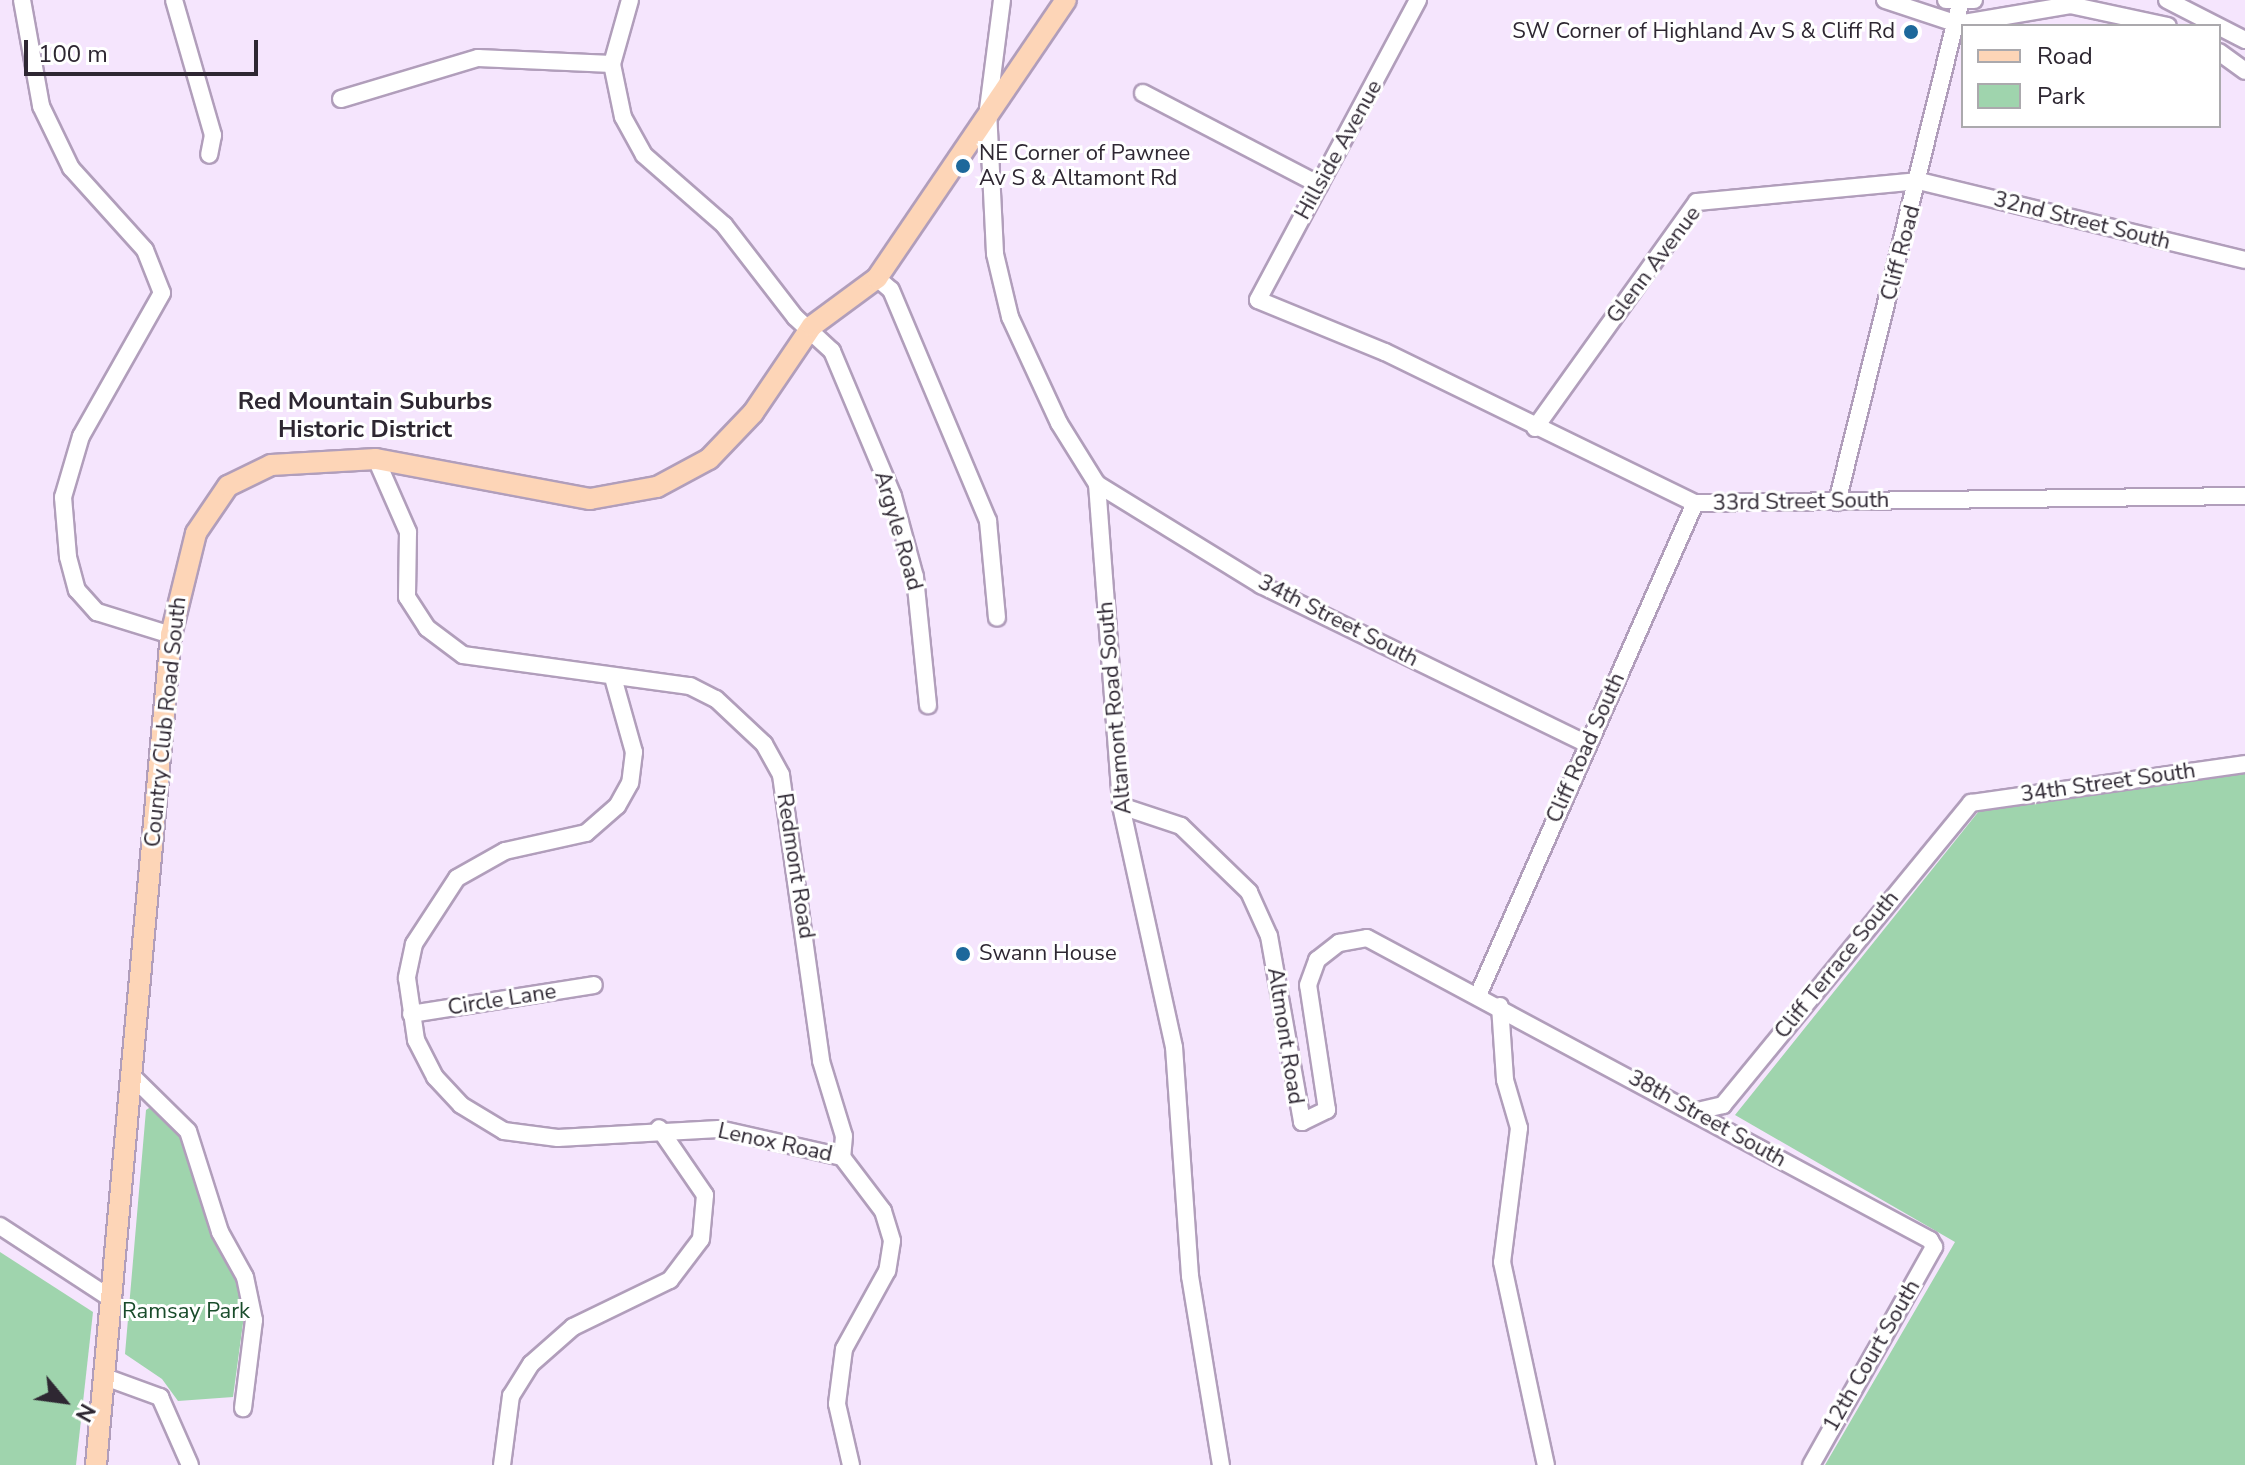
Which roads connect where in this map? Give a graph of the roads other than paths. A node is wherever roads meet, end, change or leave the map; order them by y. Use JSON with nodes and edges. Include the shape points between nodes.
{"nodes":[{"id":1,"x":22,"y":0,"type":"edge"},
{"id":2,"x":174,"y":0,"type":"edge"},
{"id":3,"x":630,"y":0,"type":"edge"},
{"id":4,"x":1002,"y":0,"type":"edge"},
{"id":5,"x":1066,"y":0,"type":"edge"},
{"id":6,"x":1418,"y":0,"type":"edge"},
{"id":7,"x":1885,"y":0,"type":"edge"},
{"id":8,"x":2167,"y":0,"type":"edge"},
{"id":9,"x":1960,"y":1,"type":"edge"},
{"id":10,"x":1958,"y":24,"type":"junction"},
{"id":11,"x":2159,"y":24,"type":"edge"},
{"id":12,"x":2214,"y":24,"type":"edge"},
{"id":13,"x":2221,"y":28,"type":"edge"},
{"id":14,"x":2245,"y":40,"type":"edge"},
{"id":15,"x":2221,"y":53,"type":"edge"},
{"id":16,"x":612,"y":64,"type":"junction"},
{"id":17,"x":2245,"y":71,"type":"edge"},
{"id":18,"x":1143,"y":93,"type":"dead end"},
{"id":19,"x":341,"y":99,"type":"dead end"},
{"id":20,"x":988,"y":110,"type":"junction"},
{"id":21,"x":209,"y":155,"type":"dead end"},
{"id":22,"x":1919,"y":181,"type":"junction"},
{"id":23,"x":1320,"y":185,"type":"junction"},
{"id":24,"x":2245,"y":260,"type":"edge"},
{"id":25,"x":877,"y":278,"type":"junction"},
{"id":26,"x":1258,"y":300,"type":"joint"},
{"id":27,"x":812,"y":326,"type":"junction"},
{"id":28,"x":1535,"y":428,"type":"junction"},
{"id":29,"x":376,"y":459,"type":"junction"},
{"id":30,"x":1097,"y":484,"type":"junction"},
{"id":31,"x":2245,"y":496,"type":"edge"},
{"id":32,"x":1837,"y":502,"type":"junction"},
{"id":33,"x":1695,"y":503,"type":"junction"},
{"id":34,"x":997,"y":618,"type":"dead end"},
{"id":35,"x":171,"y":635,"type":"junction"},
{"id":36,"x":614,"y":681,"type":"junction"},
{"id":37,"x":928,"y":705,"type":"dead end"},
{"id":38,"x":1587,"y":744,"type":"junction"},
{"id":39,"x":2245,"y":764,"type":"edge"},
{"id":40,"x":1971,"y":803,"type":"joint"},
{"id":41,"x":1121,"y":806,"type":"junction"},
{"id":42,"x":594,"y":985,"type":"dead end"},
{"id":43,"x":1479,"y":993,"type":"junction"},
{"id":44,"x":1500,"y":1006,"type":"junction"},
{"id":45,"x":411,"y":1014,"type":"junction"},
{"id":46,"x":132,"y":1076,"type":"junction"},
{"id":47,"x":1693,"y":1112,"type":"junction"},
{"id":48,"x":659,"y":1128,"type":"junction"},
{"id":49,"x":842,"y":1157,"type":"junction"},
{"id":50,"x":0,"y":1226,"type":"edge"},
{"id":51,"x":1934,"y":1247,"type":"joint"},
{"id":52,"x":113,"y":1300,"type":"junction"},
{"id":53,"x":105,"y":1377,"type":"junction"},
{"id":54,"x":243,"y":1408,"type":"dead end"},
{"id":55,"x":96,"y":1465,"type":"edge"},
{"id":56,"x":190,"y":1465,"type":"edge"},
{"id":57,"x":502,"y":1465,"type":"edge"},
{"id":58,"x":851,"y":1465,"type":"edge"},
{"id":59,"x":1221,"y":1465,"type":"edge"},
{"id":60,"x":1546,"y":1465,"type":"edge"},
{"id":61,"x":1811,"y":1465,"type":"edge"}],
"edges":[{"from":1,"to":35,"type":"street","via":[[41,106],[71,168],[145,250],[162,293],[81,436],[63,497],[68,557],[77,590],[97,612]]},
{"from":2,"to":21,"type":"street","via":[[213,135]]},
{"from":3,"to":16,"type":"street"},
{"from":4,"to":20,"type":"street","name":"Altamont Road South"},
{"from":5,"to":20,"type":"main road"},
{"from":6,"to":23,"type":"street","name":"Hillside Avenue"},
{"from":7,"to":10,"type":"street"},
{"from":8,"to":12,"type":"street"},
{"from":9,"to":10,"type":"street","name":"Cliff Road"},
{"from":10,"to":11,"type":"street","via":[[2070,5]]},
{"from":10,"to":22,"type":"street","name":"Cliff Road"},
{"from":13,"to":14,"type":"street"},
{"from":15,"to":17,"type":"street"},
{"from":16,"to":19,"type":"street","via":[[478,58]]},
{"from":16,"to":27,"type":"street","name":"Argyle Road","via":[[623,117],[644,155],[724,225],[795,317]]},
{"from":18,"to":23,"type":"street"},
{"from":20,"to":25,"type":"main road"},
{"from":20,"to":30,"type":"street","name":"Altamont Road South","via":[[995,254],[1010,317],[1059,423]]},
{"from":22,"to":24,"type":"street","name":"32nd Street South"},
{"from":22,"to":28,"type":"street","name":"Glenn Avenue","via":[[1697,202]]},
{"from":22,"to":32,"type":"street","name":"Cliff Road"},
{"from":23,"to":26,"type":"street","name":"Hillside Avenue"},
{"from":25,"to":27,"type":"main road","name":"Country Club Road South"},
{"from":25,"to":34,"type":"street","via":[[891,290],[988,521]]},
{"from":26,"to":28,"type":"street","name":"33rd Street South","via":[[1385,352]]},
{"from":27,"to":29,"type":"main road","name":"Country Club Road South","via":[[709,459],[657,487],[590,499]]},
{"from":27,"to":37,"type":"street","name":"Argyle Road","via":[[832,351],[893,496],[915,577]]},
{"from":28,"to":33,"type":"street","name":"33rd Street South"},
{"from":29,"to":35,"type":"main road","name":"Country Club Road South","via":[[271,465],[228,486],[185,560]]},
{"from":29,"to":36,"type":"street","name":"Redmont Road","via":[[408,532],[407,597],[427,628],[463,655]]},
{"from":30,"to":38,"type":"street","name":"34th Street South","via":[[1261,585]]},
{"from":30,"to":41,"type":"street","name":"Altamont Road South"},
{"from":31,"to":32,"type":"street","name":"33rd Street South"},
{"from":32,"to":33,"type":"street","name":"33rd Street South"},
{"from":33,"to":38,"type":"street","name":"Cliff Road South"},
{"from":35,"to":46,"type":"main road","name":"Country Club Road South"},
{"from":36,"to":45,"type":"street","name":"Lenox Road","via":[[634,752],[617,806],[586,833],[505,851],[457,878],[414,944]]},
{"from":36,"to":49,"type":"street","name":"Redmont Road","via":[[653,678],[716,699],[764,744],[781,775],[821,1061],[844,1136]]},
{"from":38,"to":43,"type":"street","name":"Cliff Road South"},
{"from":39,"to":40,"type":"street","name":"34th Street South"},
{"from":40,"to":47,"type":"street","name":"Cliff Terrace South","via":[[1723,1105]]},
{"from":41,"to":43,"type":"street","name":"Altmont Road","via":[[1181,826],[1249,892],[1269,936],[1302,1122],[1327,1110],[1308,985],[1317,960],[1339,943],[1367,938]]},
{"from":41,"to":59,"type":"street","name":"Altamont Road South","via":[[1174,1047],[1190,1276]]},
{"from":42,"to":45,"type":"street","name":"Circle Lane"},
{"from":43,"to":44,"type":"street","name":"38th Street South"},
{"from":44,"to":47,"type":"street","name":"38th Street South"},
{"from":44,"to":60,"type":"street","via":[[1505,1080],[1519,1128],[1502,1262]]},
{"from":45,"to":48,"type":"street","name":"Lenox Road","via":[[435,1077],[461,1105],[504,1131],[558,1138]]},
{"from":46,"to":52,"type":"main road","name":"Country Club Road South"},
{"from":46,"to":54,"type":"street","via":[[188,1131],[220,1232],[245,1277],[254,1320]]},
{"from":47,"to":51,"type":"street","name":"38th Street South"},
{"from":48,"to":49,"type":"street","name":"Lenox Road","via":[[719,1129]]},
{"from":48,"to":57,"type":"street","via":[[705,1195],[701,1239],[670,1280],[573,1327],[531,1364],[511,1396]]},
{"from":49,"to":58,"type":"street","via":[[883,1211],[892,1241],[887,1271],[844,1349],[837,1404]]},
{"from":50,"to":52,"type":"street"},
{"from":51,"to":61,"type":"street","name":"12th Court South"},
{"from":52,"to":53,"type":"main road","name":"Country Club Road South"},
{"from":53,"to":55,"type":"main road","name":"Country Club Road South"},
{"from":53,"to":56,"type":"street","via":[[160,1397]]}]}
